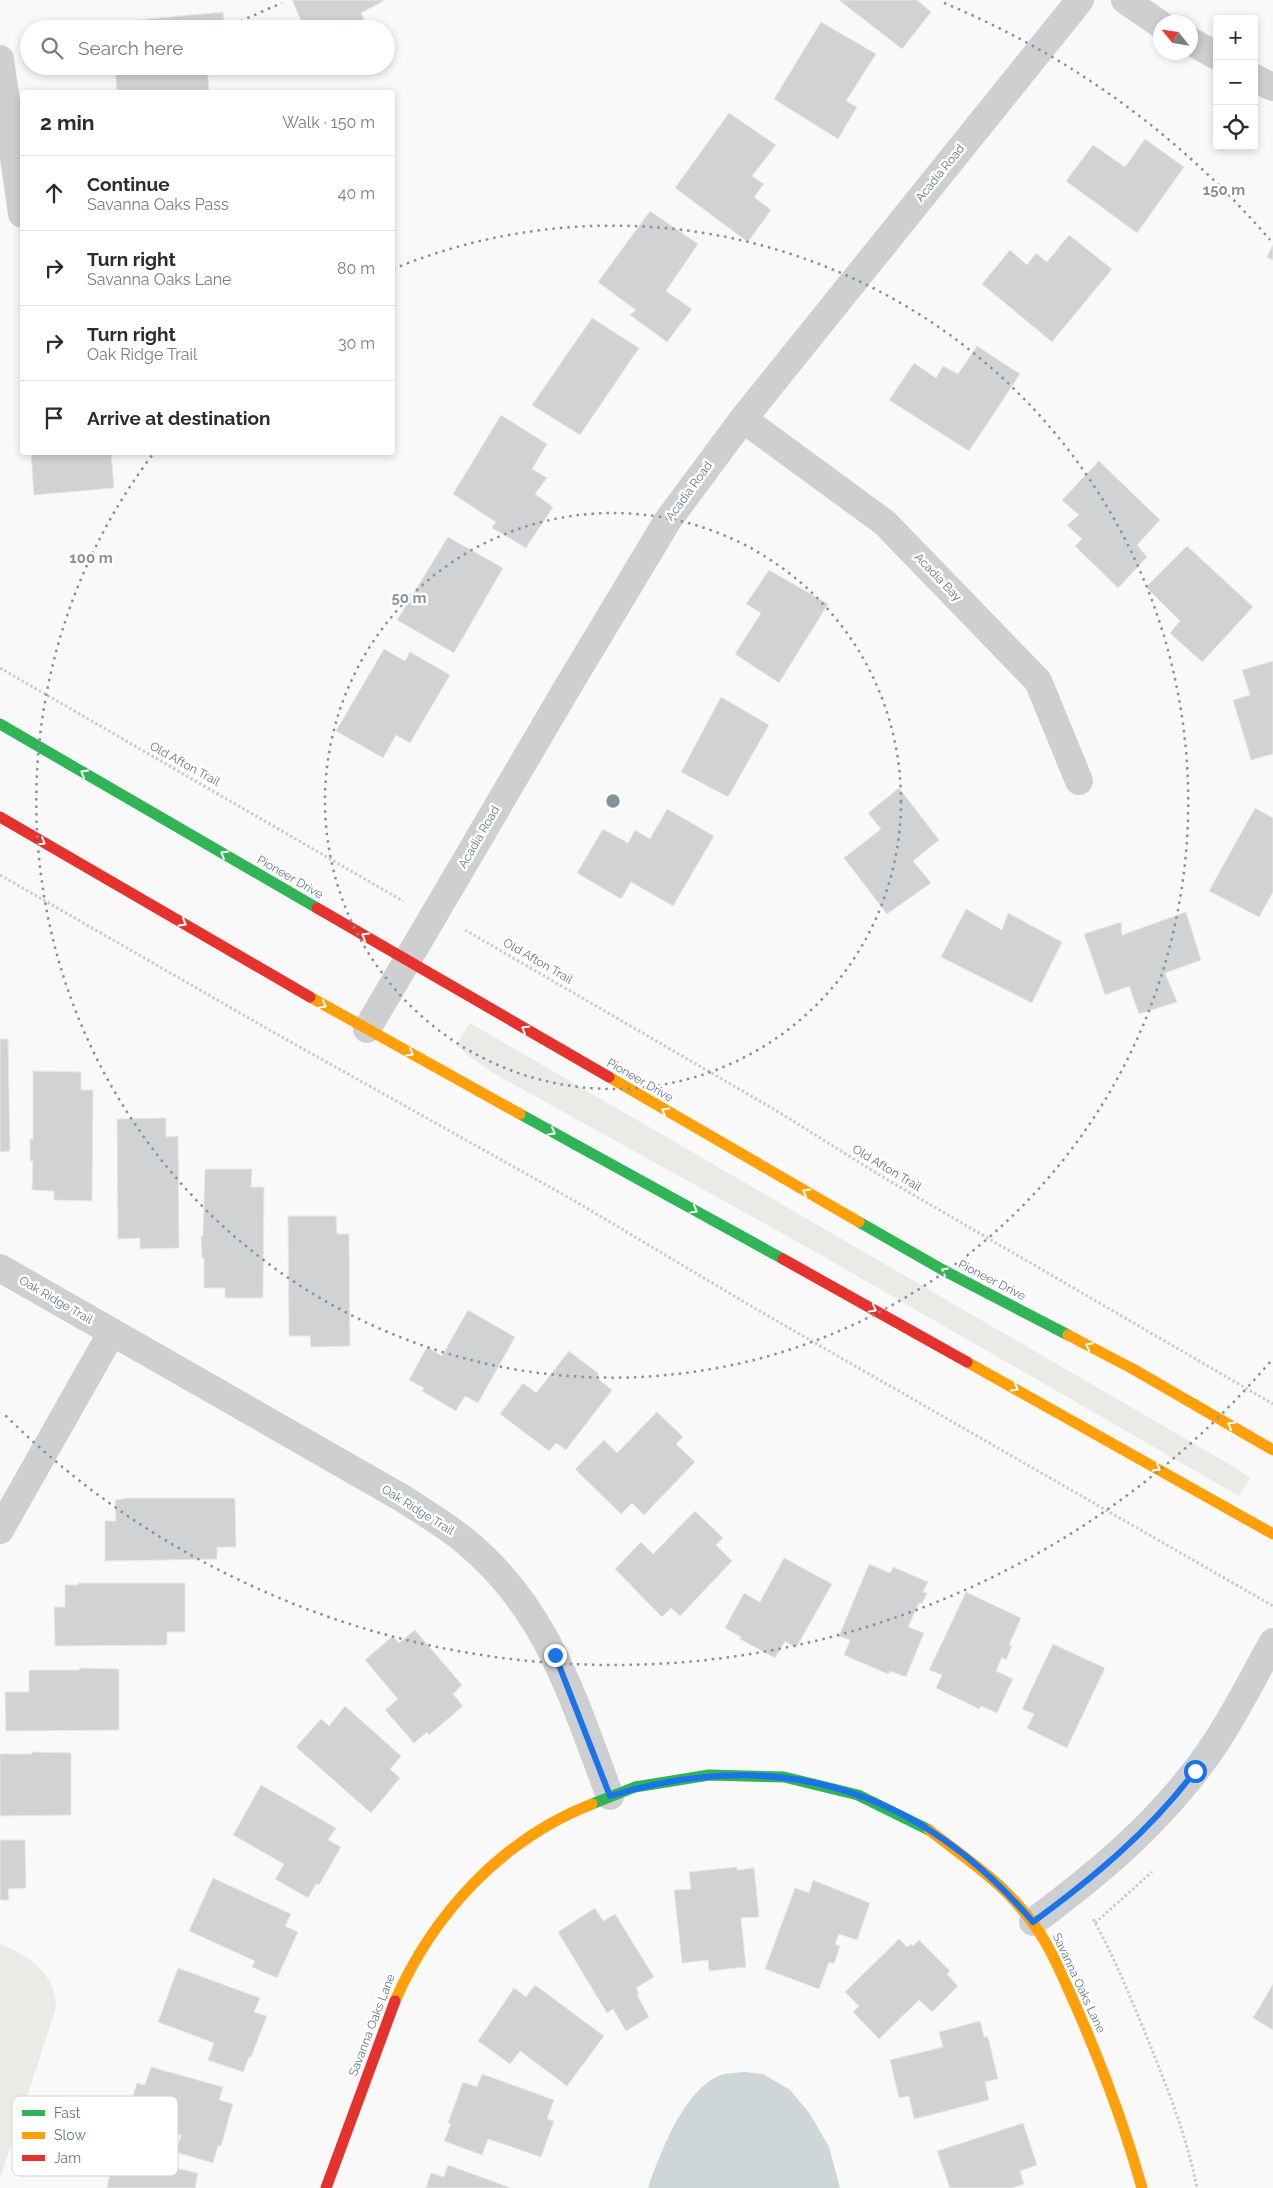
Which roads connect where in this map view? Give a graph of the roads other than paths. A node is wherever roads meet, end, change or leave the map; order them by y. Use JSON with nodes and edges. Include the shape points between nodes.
{"nodes":[{"id":1,"x":1080,"y":0,"type":"edge"},
{"id":2,"x":1125,"y":0,"type":"edge"},
{"id":3,"x":1153,"y":19,"type":"edge"},
{"id":4,"x":1198,"y":45,"type":"edge"},
{"id":5,"x":1213,"y":54,"type":"edge"},
{"id":6,"x":0,"y":59,"type":"edge"},
{"id":7,"x":1258,"y":80,"type":"edge"},
{"id":8,"x":1273,"y":87,"type":"edge"},
{"id":9,"x":20,"y":200,"type":"edge"},
{"id":10,"x":743,"y":419,"type":"junction"},
{"id":11,"x":0,"y":724,"type":"edge"},
{"id":12,"x":1080,"y":781,"type":"dead end"},
{"id":13,"x":0,"y":817,"type":"edge"},
{"id":14,"x":407,"y":960,"type":"junction"},
{"id":15,"x":367,"y":1029,"type":"junction"},
{"id":16,"x":0,"y":1268,"type":"edge"},
{"id":17,"x":112,"y":1332,"type":"junction"},
{"id":18,"x":1273,"y":1450,"type":"edge"},
{"id":19,"x":0,"y":1530,"type":"edge"},
{"id":20,"x":1273,"y":1534,"type":"edge"},
{"id":21,"x":1273,"y":1642,"type":"edge"},
{"id":22,"x":610,"y":1796,"type":"junction"},
{"id":23,"x":1033,"y":1922,"type":"junction"},
{"id":24,"x":326,"y":2188,"type":"edge"},
{"id":25,"x":1142,"y":2188,"type":"edge"}],
"edges":[{"from":1,"to":10,"type":"street","name":"Acadia Road"},
{"from":2,"to":3,"type":"street"},
{"from":4,"to":5,"type":"street"},
{"from":6,"to":9,"type":"street"},
{"from":7,"to":8,"type":"street"},
{"from":10,"to":12,"type":"street","name":"Acadia Bay","via":[[885,523],[1038,681]]},
{"from":10,"to":14,"type":"street","name":"Acadia Road","via":[[668,520]]},
{"from":14,"to":11,"type":"street","name":"Pioneer Drive","one_way":true},
{"from":13,"to":15,"type":"street","one_way":true},
{"from":14,"to":15,"type":"street","name":"Acadia Road"},
{"from":18,"to":14,"type":"street","name":"Pioneer Drive","one_way":true,"via":[[1133,1369],[943,1270]]},
{"from":15,"to":20,"type":"street","one_way":true},
{"from":16,"to":17,"type":"street","name":"Oak Ridge Trail"},
{"from":17,"to":19,"type":"street"},
{"from":17,"to":22,"type":"street","name":"Oak Ridge Trail","via":[[402,1498],[486,1559],[534,1617],[555,1655]]},
{"from":21,"to":23,"type":"street","via":[[1213,1746],[1183,1788],[1112,1860]]},
{"from":22,"to":23,"type":"street","name":"Savanna Oaks Lane","via":[[671,1780],[737,1774],[779,1776],[838,1788],[895,1809],[943,1838],[978,1865]]},
{"from":22,"to":24,"type":"street","name":"Savanna Oaks Lane","via":[[572,1811],[506,1852],[461,1894],[432,1930],[392,2006]]},
{"from":23,"to":25,"type":"street","name":"Savanna Oaks Lane","via":[[1056,1963],[1095,2050],[1127,2136]]}]}
